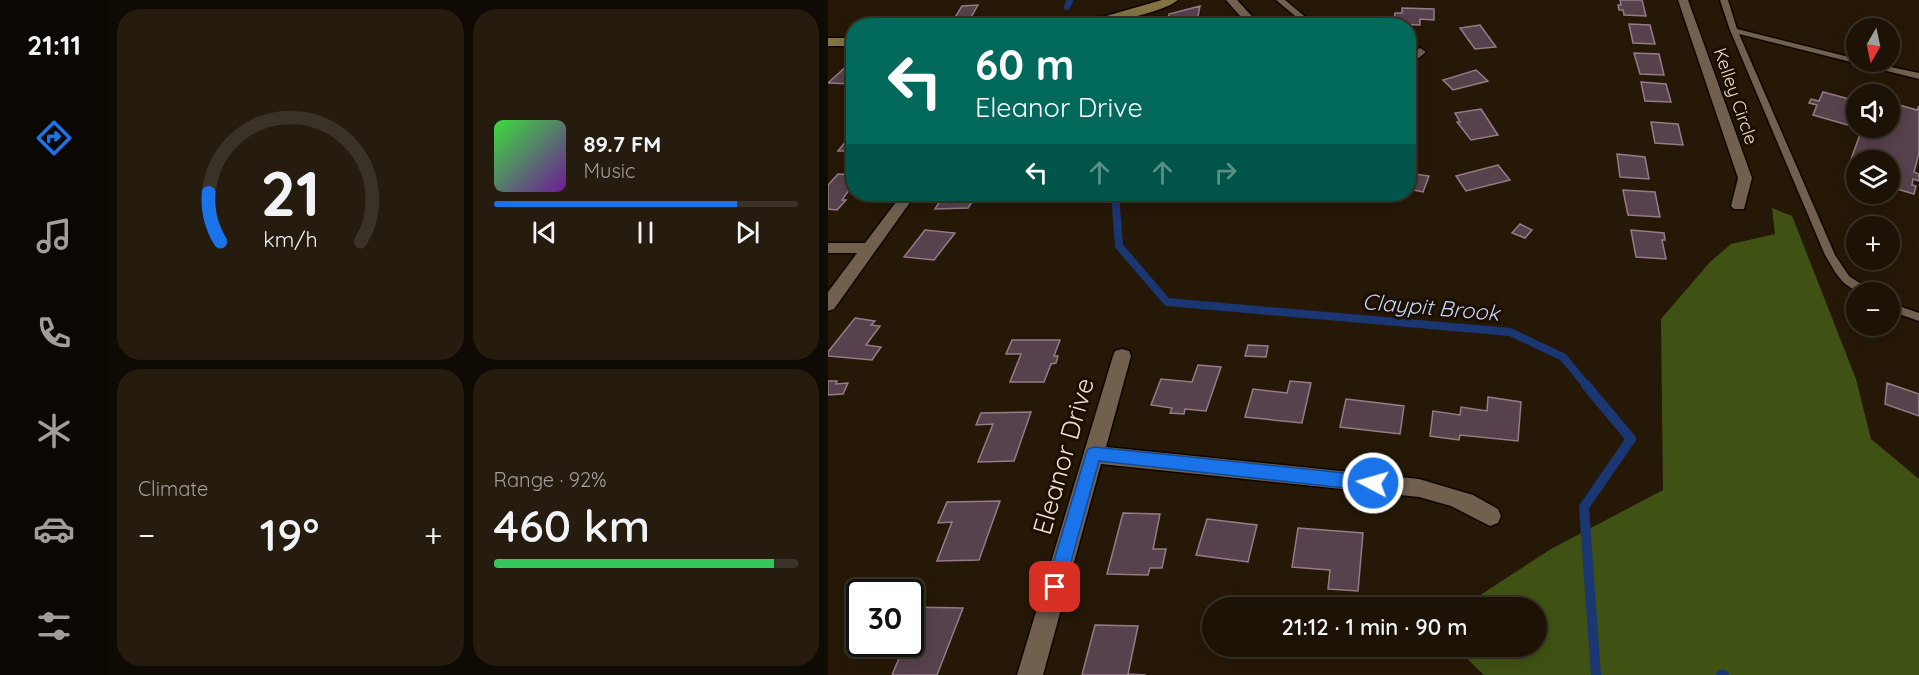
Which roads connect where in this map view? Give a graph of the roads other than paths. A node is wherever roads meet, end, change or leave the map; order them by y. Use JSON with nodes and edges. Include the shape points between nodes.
{"nodes":[{"id":1,"x":1173,"y":0,"type":"edge"},
{"id":2,"x":1231,"y":0,"type":"edge"},
{"id":3,"x":1280,"y":0,"type":"edge"},
{"id":4,"x":1683,"y":0,"type":"edge"},
{"id":5,"x":1724,"y":0,"type":"edge"},
{"id":6,"x":1111,"y":18,"type":"edge"},
{"id":7,"x":1248,"y":18,"type":"edge"},
{"id":8,"x":1302,"y":18,"type":"edge"},
{"id":9,"x":1734,"y":30,"type":"junction"},
{"id":10,"x":828,"y":42,"type":"edge"},
{"id":11,"x":846,"y":42,"type":"edge"},
{"id":12,"x":1420,"y":52,"type":"dead end"},
{"id":13,"x":1416,"y":56,"type":"edge"},
{"id":14,"x":1846,"y":58,"type":"edge"},
{"id":15,"x":1900,"y":71,"type":"edge"},
{"id":16,"x":1919,"y":76,"type":"edge"},
{"id":17,"x":904,"y":201,"type":"edge"},
{"id":18,"x":1739,"y":206,"type":"dead end"},
{"id":19,"x":828,"y":248,"type":"edge"},
{"id":20,"x":869,"y":248,"type":"junction"},
{"id":21,"x":1849,"y":282,"type":"edge"},
{"id":22,"x":828,"y":305,"type":"edge"},
{"id":23,"x":1900,"y":310,"type":"edge"},
{"id":24,"x":1919,"y":317,"type":"edge"},
{"id":25,"x":1122,"y":356,"type":"dead end"},
{"id":26,"x":1094,"y":454,"type":"junction"},
{"id":27,"x":1490,"y":516,"type":"dead end"},
{"id":28,"x":1030,"y":675,"type":"edge"}],
"edges":[{"from":1,"to":6,"type":"main road"},
{"from":2,"to":7,"type":"street"},
{"from":3,"to":8,"type":"lane"},
{"from":4,"to":18,"type":"street","name":"Kelley Circle","via":[[1745,178]]},
{"from":5,"to":9,"type":"lane"},
{"from":9,"to":14,"type":"lane"},
{"from":9,"to":21,"type":"lane","via":[[1830,255]]},
{"from":10,"to":11,"type":"main road"},
{"from":12,"to":13,"type":"street"},
{"from":15,"to":16,"type":"lane"},
{"from":17,"to":20,"type":"street"},
{"from":19,"to":20,"type":"street"},
{"from":20,"to":22,"type":"street"},
{"from":23,"to":24,"type":"lane"},
{"from":25,"to":26,"type":"street","name":"Eleanor Drive"},
{"from":26,"to":27,"type":"street","via":[[1419,488],[1471,503]]},
{"from":26,"to":28,"type":"street","name":"Eleanor Drive"}]}
